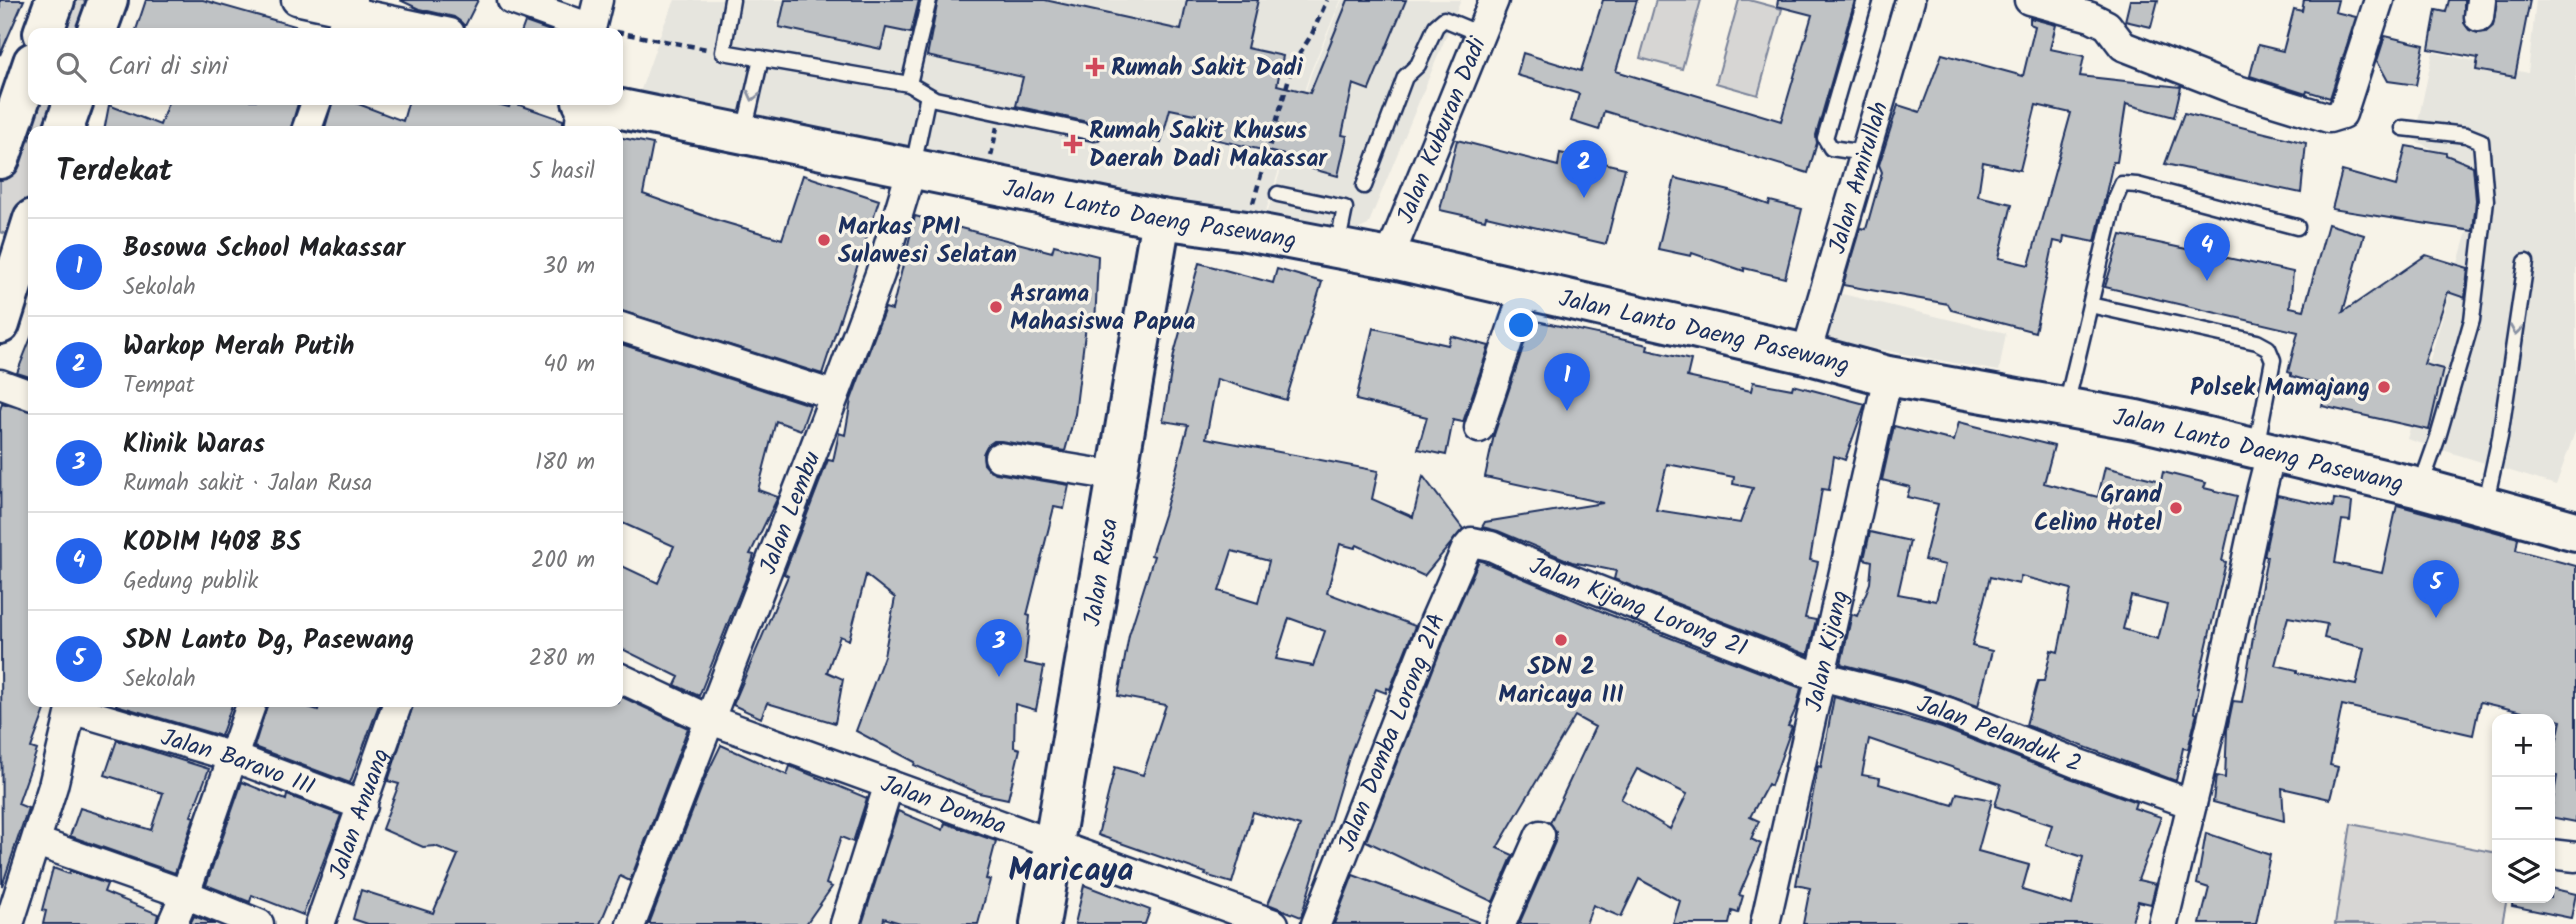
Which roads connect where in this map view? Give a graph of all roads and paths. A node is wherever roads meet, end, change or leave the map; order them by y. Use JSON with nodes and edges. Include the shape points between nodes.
{"nodes":[{"id":1,"x":55,"y":0,"type":"edge"},
{"id":2,"x":108,"y":0,"type":"edge"},
{"id":3,"x":296,"y":0,"type":"edge"},
{"id":4,"x":512,"y":0,"type":"edge"},
{"id":5,"x":597,"y":0,"type":"edge"},
{"id":6,"x":732,"y":0,"type":"edge"},
{"id":7,"x":929,"y":0,"type":"edge"},
{"id":8,"x":1327,"y":0,"type":"edge"},
{"id":9,"x":1494,"y":0,"type":"edge"},
{"id":10,"x":1865,"y":0,"type":"edge"},
{"id":11,"x":1910,"y":0,"type":"edge"},
{"id":12,"x":2029,"y":0,"type":"edge"},
{"id":13,"x":2379,"y":0,"type":"edge"},
{"id":14,"x":347,"y":15,"type":"edge"},
{"id":15,"x":45,"y":28,"type":"edge"},
{"id":16,"x":98,"y":28,"type":"edge"},
{"id":17,"x":421,"y":28,"type":"edge"},
{"id":18,"x":585,"y":28,"type":"edge"},
{"id":19,"x":590,"y":28,"type":"edge"},
{"id":20,"x":1480,"y":34,"type":"junction"},
{"id":21,"x":623,"y":35,"type":"edge"},
{"id":22,"x":723,"y":52,"type":"junction"},
{"id":23,"x":761,"y":58,"type":"junction"},
{"id":24,"x":28,"y":77,"type":"edge"},
{"id":25,"x":909,"y":84,"type":"junction"},
{"id":26,"x":931,"y":97,"type":"junction"},
{"id":27,"x":72,"y":105,"type":"edge"},
{"id":28,"x":315,"y":105,"type":"edge"},
{"id":29,"x":581,"y":111,"type":"edge"},
{"id":30,"x":1000,"y":114,"type":"junction"},
{"id":31,"x":65,"y":126,"type":"edge"},
{"id":32,"x":308,"y":126,"type":"edge"},
{"id":33,"x":2403,"y":128,"type":"dead end"},
{"id":34,"x":744,"y":133,"type":"junction"},
{"id":35,"x":1094,"y":133,"type":"dead end"},
{"id":36,"x":991,"y":153,"type":"dead end"},
{"id":37,"x":1864,"y":153,"type":"junction"},
{"id":38,"x":0,"y":159,"type":"edge"},
{"id":39,"x":917,"y":169,"type":"junction"},
{"id":40,"x":1364,"y":186,"type":"dead end"},
{"id":41,"x":1278,"y":194,"type":"dead end"},
{"id":42,"x":1161,"y":219,"type":"junction"},
{"id":43,"x":2297,"y":227,"type":"dead end"},
{"id":44,"x":1245,"y":231,"type":"junction"},
{"id":45,"x":28,"y":232,"type":"edge"},
{"id":46,"x":1337,"y":249,"type":"junction"},
{"id":47,"x":1389,"y":258,"type":"junction"},
{"id":48,"x":2526,"y":262,"type":"dead end"},
{"id":49,"x":1525,"y":290,"type":"junction"},
{"id":50,"x":4,"y":294,"type":"edge"},
{"id":51,"x":2090,"y":305,"type":"junction"},
{"id":52,"x":623,"y":328,"type":"edge"},
{"id":53,"x":1807,"y":354,"type":"junction"},
{"id":54,"x":1888,"y":376,"type":"junction"},
{"id":55,"x":0,"y":384,"type":"edge"},
{"id":56,"x":28,"y":394,"type":"edge"},
{"id":57,"x":834,"y":396,"type":"junction"},
{"id":58,"x":2066,"y":408,"type":"junction"},
{"id":59,"x":1479,"y":428,"type":"dead end"},
{"id":60,"x":2263,"y":451,"type":"junction"},
{"id":61,"x":999,"y":457,"type":"dead end"},
{"id":62,"x":1116,"y":476,"type":"junction"},
{"id":63,"x":2420,"y":488,"type":"junction"},
{"id":64,"x":2485,"y":507,"type":"junction"},
{"id":65,"x":2576,"y":531,"type":"edge"},
{"id":66,"x":1472,"y":542,"type":"joint"},
{"id":67,"x":1813,"y":675,"type":"junction"},
{"id":68,"x":623,"y":679,"type":"edge"},
{"id":69,"x":71,"y":707,"type":"edge"},
{"id":70,"x":78,"y":707,"type":"edge"},
{"id":71,"x":250,"y":707,"type":"edge"},
{"id":72,"x":396,"y":707,"type":"edge"},
{"id":73,"x":708,"y":719,"type":"junction"},
{"id":74,"x":233,"y":757,"type":"junction"},
{"id":75,"x":889,"y":783,"type":"junction"},
{"id":76,"x":2192,"y":804,"type":"junction"},
{"id":77,"x":363,"y":806,"type":"junction"},
{"id":78,"x":1540,"y":835,"type":"dead end"},
{"id":79,"x":37,"y":842,"type":"junction"},
{"id":80,"x":1054,"y":846,"type":"junction"},
{"id":81,"x":2555,"y":855,"type":"edge"},
{"id":82,"x":2576,"y":857,"type":"edge"},
{"id":83,"x":185,"y":894,"type":"junction"},
{"id":84,"x":9,"y":924,"type":"edge"},
{"id":85,"x":172,"y":924,"type":"edge"},
{"id":86,"x":260,"y":924,"type":"edge"},
{"id":87,"x":320,"y":924,"type":"edge"},
{"id":88,"x":631,"y":924,"type":"edge"},
{"id":89,"x":845,"y":924,"type":"edge"},
{"id":90,"x":1040,"y":924,"type":"edge"},
{"id":91,"x":1274,"y":924,"type":"edge"},
{"id":92,"x":1315,"y":924,"type":"edge"},
{"id":93,"x":1500,"y":924,"type":"edge"},
{"id":94,"x":1765,"y":924,"type":"edge"},
{"id":95,"x":2163,"y":924,"type":"edge"}],
"edges":[{"from":1,"to":15,"type":"main road"},
{"from":2,"to":16,"type":"main road"},
{"from":3,"to":14,"type":"street"},
{"from":4,"to":18,"type":"street"},
{"from":5,"to":19,"type":"street"},
{"from":6,"to":22,"type":"lane"},
{"from":7,"to":25,"type":"lane"},
{"from":8,"to":44,"type":"path","via":[[1293,64]]},
{"from":9,"to":20,"type":"street","name":"Jalan Kuburan Dadi"},
{"from":10,"to":37,"type":"lane","via":[[1825,138],[1831,148]]},
{"from":11,"to":37,"type":"street","name":"Jalan Amirullah"},
{"from":12,"to":13,"type":"street","via":[[2091,17],[2107,25],[2123,46],[2150,57],[2329,118],[2342,114]]},
{"from":14,"to":17,"type":"street"},
{"from":20,"to":40,"type":"lane","via":[[1444,19],[1436,26],[1418,65],[1405,77]]},
{"from":20,"to":47,"type":"street","name":"Jalan Kuburan Dadi"},
{"from":21,"to":22,"type":"path"},
{"from":22,"to":23,"type":"lane"},
{"from":23,"to":25,"type":"lane"},
{"from":23,"to":34,"type":"lane","one_way":true},
{"from":24,"to":38,"type":"main road"},
{"from":25,"to":26,"type":"lane"},
{"from":26,"to":30,"type":"lane"},
{"from":26,"to":39,"type":"lane"},
{"from":27,"to":31,"type":"main road"},
{"from":28,"to":32,"type":"street"},
{"from":29,"to":34,"type":"main road","name":"Jalan Lanto Daeng Pasewang"},
{"from":30,"to":35,"type":"lane"},
{"from":30,"to":36,"type":"path"},
{"from":33,"to":63,"type":"lane","via":[[2481,141],[2486,200],[2472,320]]},
{"from":34,"to":39,"type":"main road","name":"Jalan Lanto Daeng Pasewang"},
{"from":37,"to":53,"type":"street","name":"Jalan Amirullah"},
{"from":39,"to":42,"type":"main road","name":"Jalan Lanto Daeng Pasewang"},
{"from":39,"to":57,"type":"street","name":"Jalan Lembu"},
{"from":41,"to":46,"type":"lane","via":[[1345,208]]},
{"from":42,"to":44,"type":"main road","name":"Jalan Lanto Daeng Pasewang"},
{"from":42,"to":62,"type":"main road","name":"Jalan Rusa"},
{"from":43,"to":51,"type":"lane","via":[[2122,184]]},
{"from":44,"to":46,"type":"main road","name":"Jalan Lanto Daeng Pasewang"},
{"from":45,"to":50,"type":"main road"},
{"from":46,"to":47,"type":"main road","name":"Jalan Lanto Daeng Pasewang"},
{"from":47,"to":49,"type":"main road","name":"Jalan Lanto Daeng Pasewang"},
{"from":48,"to":64,"type":"lane","one_way":true},
{"from":49,"to":53,"type":"main road","name":"Jalan Lanto Daeng Pasewang"},
{"from":49,"to":59,"type":"street"},
{"from":51,"to":58,"type":"lane"},
{"from":51,"to":60,"type":"lane","via":[[2268,348],[2273,360]]},
{"from":52,"to":57,"type":"street"},
{"from":53,"to":54,"type":"main road","name":"Jalan Lanto Daeng Pasewang"},
{"from":54,"to":58,"type":"main road","name":"Jalan Lanto Daeng Pasewang"},
{"from":54,"to":67,"type":"street","name":"Jalan Kijang"},
{"from":55,"to":56,"type":"street"},
{"from":57,"to":73,"type":"street","name":"Jalan Lembu"},
{"from":58,"to":60,"type":"main road","name":"Jalan Lanto Daeng Pasewang"},
{"from":60,"to":63,"type":"main road","name":"Jalan Lanto Daeng Pasewang"},
{"from":60,"to":76,"type":"street"},
{"from":61,"to":62,"type":"street"},
{"from":62,"to":80,"type":"main road","name":"Jalan Rusa"},
{"from":63,"to":64,"type":"main road","name":"Jalan Lanto Daeng Pasewang"},
{"from":64,"to":65,"type":"main road","name":"Jalan Lanto Daeng Pasewang"},
{"from":66,"to":67,"type":"street","name":"Jalan Kijang Lorong 21"},
{"from":66,"to":92,"type":"street","name":"Jalan Domba Lorong 21A","via":[[1435,620]]},
{"from":67,"to":76,"type":"street","name":"Jalan Pelanduk 2","via":[[1948,712]]},
{"from":67,"to":94,"type":"street","name":"Jalan Kijang"},
{"from":68,"to":73,"type":"street","name":"Jalan Domba"},
{"from":69,"to":79,"type":"street"},
{"from":70,"to":74,"type":"street","name":"Jalan Baravo III"},
{"from":71,"to":74,"type":"street"},
{"from":72,"to":77,"type":"street","name":"Jalan Anuang"},
{"from":73,"to":75,"type":"street","name":"Jalan Domba"},
{"from":73,"to":88,"type":"street","name":"Jalan Lembu"},
{"from":74,"to":77,"type":"street","name":"Jalan Baravo III"},
{"from":74,"to":83,"type":"street"},
{"from":75,"to":80,"type":"street","name":"Jalan Domba"},
{"from":75,"to":89,"type":"street"},
{"from":76,"to":95,"type":"street"},
{"from":77,"to":87,"type":"street","name":"Jalan Anuang"},
{"from":78,"to":93,"type":"street"},
{"from":79,"to":83,"type":"street"},
{"from":79,"to":84,"type":"street"},
{"from":80,"to":90,"type":"main road","name":"Jalan Rusa"},
{"from":80,"to":91,"type":"street","name":"Jalan Domba"},
{"from":81,"to":82,"type":"street"},
{"from":83,"to":85,"type":"street"},
{"from":83,"to":86,"type":"street"}]}
